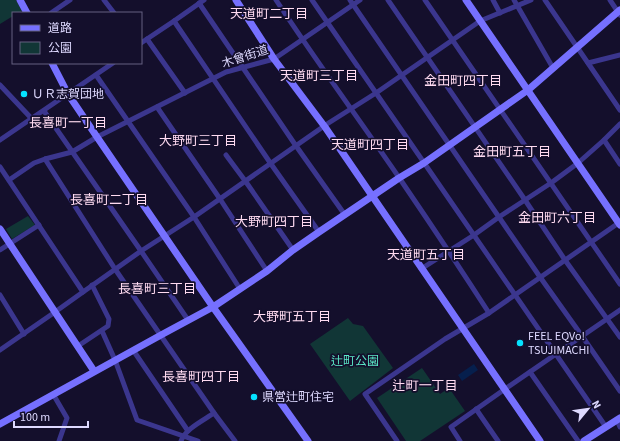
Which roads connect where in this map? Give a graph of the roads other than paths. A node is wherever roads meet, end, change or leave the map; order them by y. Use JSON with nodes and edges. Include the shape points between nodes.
{"nodes":[{"id":1,"x":20,"y":0,"type":"edge"},
{"id":2,"x":70,"y":0,"type":"edge"},
{"id":3,"x":104,"y":0,"type":"edge"},
{"id":4,"x":204,"y":0,"type":"edge"},
{"id":5,"x":236,"y":0,"type":"edge"},
{"id":6,"x":276,"y":0,"type":"edge"},
{"id":7,"x":312,"y":0,"type":"edge"},
{"id":8,"x":360,"y":0,"type":"edge"},
{"id":9,"x":388,"y":0,"type":"edge"},
{"id":10,"x":425,"y":0,"type":"edge"},
{"id":11,"x":466,"y":0,"type":"edge"},
{"id":12,"x":492,"y":0,"type":"edge"},
{"id":13,"x":514,"y":0,"type":"edge"},
{"id":14,"x":531,"y":0,"type":"edge"},
{"id":15,"x":545,"y":0,"type":"edge"},
{"id":16,"x":610,"y":0,"type":"edge"},
{"id":17,"x":352,"y":2,"type":"edge"},
{"id":18,"x":199,"y":4,"type":"junction"},
{"id":19,"x":517,"y":6,"type":"junction"},
{"id":20,"x":26,"y":12,"type":"edge"},
{"id":21,"x":52,"y":12,"type":"edge"},
{"id":22,"x":113,"y":12,"type":"edge"},
{"id":23,"x":619,"y":12,"type":"edge"},
{"id":24,"x":500,"y":13,"type":"junction"},
{"id":25,"x":480,"y":20,"type":"junction"},
{"id":26,"x":174,"y":21,"type":"junction"},
{"id":27,"x":328,"y":22,"type":"junction"},
{"id":28,"x":147,"y":39,"type":"junction"},
{"id":29,"x":302,"y":40,"type":"junction"},
{"id":30,"x":453,"y":40,"type":"junction"},
{"id":31,"x":142,"y":42,"type":"edge"},
{"id":32,"x":577,"y":48,"type":"junction"},
{"id":33,"x":620,"y":55,"type":"edge"},
{"id":34,"x":427,"y":58,"type":"junction"},
{"id":35,"x":274,"y":59,"type":"junction"},
{"id":36,"x":588,"y":63,"type":"junction"},
{"id":37,"x":53,"y":64,"type":"edge"},
{"id":38,"x":112,"y":64,"type":"edge"},
{"id":39,"x":242,"y":67,"type":"junction"},
{"id":40,"x":553,"y":68,"type":"junction"},
{"id":41,"x":96,"y":75,"type":"junction"},
{"id":42,"x":401,"y":75,"type":"junction"},
{"id":43,"x":213,"y":79,"type":"junction"},
{"id":44,"x":0,"y":85,"type":"edge"},
{"id":45,"x":528,"y":90,"type":"junction"},
{"id":46,"x":185,"y":93,"type":"junction"},
{"id":47,"x":376,"y":93,"type":"junction"},
{"id":48,"x":68,"y":94,"type":"junction"},
{"id":49,"x":157,"y":107,"type":"junction"},
{"id":50,"x":350,"y":109,"type":"junction"},
{"id":51,"x":501,"y":109,"type":"junction"},
{"id":52,"x":620,"y":110,"type":"edge"},
{"id":53,"x":44,"y":111,"type":"junction"},
{"id":54,"x":32,"y":119,"type":"junction"},
{"id":55,"x":129,"y":122,"type":"junction"},
{"id":56,"x":620,"y":124,"type":"edge"},
{"id":57,"x":324,"y":127,"type":"junction"},
{"id":58,"x":475,"y":127,"type":"junction"},
{"id":59,"x":97,"y":137,"type":"junction"},
{"id":60,"x":0,"y":140,"type":"edge"},
{"id":61,"x":604,"y":140,"type":"junction"},
{"id":62,"x":450,"y":145,"type":"junction"},
{"id":63,"x":297,"y":146,"type":"junction"},
{"id":64,"x":72,"y":152,"type":"junction"},
{"id":65,"x":226,"y":155,"type":"dead end"},
{"id":66,"x":45,"y":159,"type":"junction"},
{"id":67,"x":424,"y":163,"type":"junction"},
{"id":68,"x":578,"y":163,"type":"junction"},
{"id":69,"x":271,"y":164,"type":"junction"},
{"id":70,"x":620,"y":164,"type":"edge"},
{"id":71,"x":0,"y":167,"type":"edge"},
{"id":72,"x":399,"y":178,"type":"junction"},
{"id":73,"x":9,"y":180,"type":"junction"},
{"id":74,"x":246,"y":182,"type":"junction"},
{"id":75,"x":551,"y":183,"type":"junction"},
{"id":76,"x":372,"y":196,"type":"junction"},
{"id":77,"x":220,"y":199,"type":"junction"},
{"id":78,"x":525,"y":200,"type":"junction"},
{"id":79,"x":345,"y":215,"type":"junction"},
{"id":80,"x":194,"y":217,"type":"junction"},
{"id":81,"x":499,"y":217,"type":"junction"},
{"id":82,"x":620,"y":223,"type":"edge"},
{"id":83,"x":39,"y":225,"type":"junction"},
{"id":84,"x":0,"y":228,"type":"edge"},
{"id":85,"x":319,"y":232,"type":"junction"},
{"id":86,"x":474,"y":235,"type":"junction"},
{"id":87,"x":165,"y":236,"type":"junction"},
{"id":88,"x":591,"y":242,"type":"junction"},
{"id":89,"x":10,"y":244,"type":"junction"},
{"id":90,"x":0,"y":250,"type":"edge"},
{"id":91,"x":293,"y":250,"type":"junction"},
{"id":92,"x":141,"y":251,"type":"junction"},
{"id":93,"x":449,"y":251,"type":"junction"},
{"id":94,"x":565,"y":260,"type":"junction"},
{"id":95,"x":115,"y":269,"type":"junction"},
{"id":96,"x":421,"y":269,"type":"junction"},
{"id":97,"x":266,"y":270,"type":"junction"},
{"id":98,"x":540,"y":278,"type":"junction"},
{"id":99,"x":620,"y":284,"type":"edge"},
{"id":100,"x":92,"y":285,"type":"junction"},
{"id":101,"x":240,"y":288,"type":"junction"},
{"id":102,"x":83,"y":292,"type":"junction"},
{"id":103,"x":0,"y":295,"type":"edge"},
{"id":104,"x":515,"y":295,"type":"junction"},
{"id":105,"x":213,"y":307,"type":"junction"},
{"id":106,"x":620,"y":310,"type":"edge"},
{"id":107,"x":55,"y":312,"type":"junction"},
{"id":108,"x":489,"y":313,"type":"junction"},
{"id":109,"x":607,"y":318,"type":"junction"},
{"id":110,"x":188,"y":320,"type":"junction"},
{"id":111,"x":463,"y":328,"type":"junction"},
{"id":112,"x":102,"y":330,"type":"junction"},
{"id":113,"x":24,"y":334,"type":"junction"},
{"id":114,"x":160,"y":335,"type":"junction"},
{"id":115,"x":582,"y":336,"type":"junction"},
{"id":116,"x":620,"y":337,"type":"edge"},
{"id":117,"x":78,"y":346,"type":"junction"},
{"id":118,"x":0,"y":350,"type":"edge"},
{"id":119,"x":134,"y":350,"type":"junction"},
{"id":120,"x":556,"y":354,"type":"junction"},
{"id":121,"x":115,"y":360,"type":"junction"},
{"id":122,"x":94,"y":371,"type":"junction"},
{"id":123,"x":530,"y":372,"type":"junction"},
{"id":124,"x":504,"y":389,"type":"junction"},
{"id":125,"x":620,"y":391,"type":"edge"},
{"id":126,"x":53,"y":394,"type":"junction"},
{"id":127,"x":476,"y":409,"type":"junction"},
{"id":128,"x":214,"y":413,"type":"junction"},
{"id":129,"x":619,"y":422,"type":"edge"},
{"id":130,"x":0,"y":424,"type":"edge"},
{"id":131,"x":606,"y":428,"type":"junction"},
{"id":132,"x":188,"y":431,"type":"junction"},
{"id":133,"x":182,"y":438,"type":"edge"},
{"id":134,"x":59,"y":441,"type":"edge"},
{"id":135,"x":198,"y":441,"type":"edge"},
{"id":136,"x":235,"y":441,"type":"edge"},
{"id":137,"x":308,"y":441,"type":"edge"},
{"id":138,"x":397,"y":441,"type":"edge"},
{"id":139,"x":460,"y":441,"type":"edge"},
{"id":140,"x":498,"y":441,"type":"edge"},
{"id":141,"x":540,"y":441,"type":"edge"},
{"id":142,"x":578,"y":441,"type":"edge"},
{"id":143,"x":584,"y":441,"type":"edge"}],
"edges":[{"from":1,"to":20,"type":"street"},
{"from":2,"to":21,"type":"street"},
{"from":3,"to":22,"type":"street"},
{"from":4,"to":18,"type":"street"},
{"from":5,"to":35,"type":"street"},
{"from":6,"to":29,"type":"street"},
{"from":7,"to":27,"type":"street"},
{"from":8,"to":17,"type":"street","name":"木曾街道"},
{"from":9,"to":34,"type":"street"},
{"from":10,"to":30,"type":"street"},
{"from":11,"to":25,"type":"street"},
{"from":12,"to":24,"type":"street"},
{"from":13,"to":19,"type":"street"},
{"from":14,"to":19,"type":"street"},
{"from":15,"to":32,"type":"street"},
{"from":16,"to":23,"type":"street"},
{"from":17,"to":27,"type":"street","name":"木曾街道"},
{"from":17,"to":42,"type":"street"},
{"from":18,"to":26,"type":"street"},
{"from":18,"to":39,"type":"street"},
{"from":19,"to":24,"type":"street"},
{"from":19,"to":40,"type":"street"},
{"from":23,"to":32,"type":"street"},
{"from":24,"to":25,"type":"street"},
{"from":25,"to":30,"type":"street"},
{"from":25,"to":45,"type":"street"},
{"from":26,"to":28,"type":"street"},
{"from":26,"to":43,"type":"street"},
{"from":27,"to":29,"type":"street","name":"木曾街道"},
{"from":27,"to":47,"type":"street"},
{"from":28,"to":31,"type":"street"},
{"from":28,"to":46,"type":"street"},
{"from":29,"to":35,"type":"street","name":"木曾街道"},
{"from":29,"to":50,"type":"street"},
{"from":30,"to":34,"type":"street"},
{"from":30,"to":51,"type":"street"},
{"from":32,"to":36,"type":"street"},
{"from":32,"to":40,"type":"street"},
{"from":33,"to":36,"type":"street"},
{"from":34,"to":42,"type":"street"},
{"from":34,"to":58,"type":"street"},
{"from":35,"to":39,"type":"street","name":"木曾街道"},
{"from":35,"to":57,"type":"street"},
{"from":36,"to":52,"type":"street"},
{"from":37,"to":48,"type":"street"},
{"from":38,"to":41,"type":"street"},
{"from":39,"to":43,"type":"street","name":"木曾街道"},
{"from":39,"to":63,"type":"street"},
{"from":40,"to":45,"type":"street"},
{"from":41,"to":48,"type":"street"},
{"from":41,"to":55,"type":"street"},
{"from":42,"to":47,"type":"street"},
{"from":42,"to":62,"type":"street"},
{"from":43,"to":46,"type":"street","name":"木曾街道"},
{"from":43,"to":69,"type":"street"},
{"from":44,"to":54,"type":"street"},
{"from":45,"to":51,"type":"street"},
{"from":45,"to":68,"type":"street"},
{"from":46,"to":49,"type":"street","name":"木曾街道"},
{"from":47,"to":50,"type":"street"},
{"from":47,"to":67,"type":"street"},
{"from":48,"to":53,"type":"street"},
{"from":48,"to":59,"type":"street"},
{"from":49,"to":55,"type":"street","name":"木曾街道"},
{"from":49,"to":77,"type":"street"},
{"from":50,"to":57,"type":"street"},
{"from":50,"to":72,"type":"street"},
{"from":51,"to":58,"type":"street"},
{"from":51,"to":75,"type":"street"},
{"from":53,"to":54,"type":"street"},
{"from":53,"to":64,"type":"street"},
{"from":54,"to":60,"type":"street"},
{"from":55,"to":59,"type":"street","name":"木曾街道"},
{"from":55,"to":80,"type":"street"},
{"from":56,"to":61,"type":"street"},
{"from":57,"to":63,"type":"street"},
{"from":57,"to":76,"type":"street"},
{"from":58,"to":62,"type":"street"},
{"from":58,"to":78,"type":"street"},
{"from":59,"to":64,"type":"street","name":"木曾街道"},
{"from":59,"to":87,"type":"street"},
{"from":61,"to":68,"type":"street"},
{"from":61,"to":70,"type":"street"},
{"from":62,"to":67,"type":"street"},
{"from":62,"to":81,"type":"street"},
{"from":63,"to":69,"type":"street"},
{"from":63,"to":79,"type":"street"},
{"from":64,"to":66,"type":"street","name":"木曾街道"},
{"from":64,"to":92,"type":"street"},
{"from":65,"to":74,"type":"street"},
{"from":66,"to":73,"type":"street","name":"木曾街道","via":[[34,163]]},
{"from":66,"to":95,"type":"street"},
{"from":67,"to":72,"type":"street"},
{"from":67,"to":86,"type":"street"},
{"from":68,"to":75,"type":"street"},
{"from":68,"to":82,"type":"street"},
{"from":69,"to":74,"type":"street"},
{"from":69,"to":85,"type":"street"},
{"from":71,"to":73,"type":"street"},
{"from":72,"to":76,"type":"street"},
{"from":72,"to":93,"type":"street"},
{"from":73,"to":83,"type":"street"},
{"from":74,"to":77,"type":"street"},
{"from":74,"to":91,"type":"street"},
{"from":75,"to":78,"type":"street"},
{"from":75,"to":88,"type":"street"},
{"from":76,"to":79,"type":"street"},
{"from":76,"to":96,"type":"street"},
{"from":77,"to":80,"type":"street"},
{"from":77,"to":97,"type":"street"},
{"from":78,"to":81,"type":"street"},
{"from":78,"to":94,"type":"street"},
{"from":79,"to":85,"type":"street"},
{"from":80,"to":87,"type":"street"},
{"from":80,"to":101,"type":"street"},
{"from":81,"to":86,"type":"street"},
{"from":81,"to":98,"type":"street"},
{"from":82,"to":88,"type":"street"},
{"from":83,"to":89,"type":"street"},
{"from":83,"to":102,"type":"street"},
{"from":84,"to":89,"type":"street"},
{"from":85,"to":91,"type":"street"},
{"from":86,"to":93,"type":"street"},
{"from":86,"to":104,"type":"street"},
{"from":87,"to":92,"type":"street"},
{"from":87,"to":105,"type":"street"},
{"from":88,"to":94,"type":"street"},
{"from":88,"to":99,"type":"street"},
{"from":89,"to":90,"type":"street"},
{"from":89,"to":107,"type":"street"},
{"from":91,"to":97,"type":"street"},
{"from":92,"to":95,"type":"street"},
{"from":92,"to":110,"type":"street"},
{"from":93,"to":96,"type":"street"},
{"from":93,"to":108,"type":"street"},
{"from":94,"to":98,"type":"street"},
{"from":94,"to":109,"type":"street"},
{"from":95,"to":100,"type":"street"},
{"from":95,"to":114,"type":"street"},
{"from":96,"to":111,"type":"street"},
{"from":97,"to":101,"type":"street"},
{"from":98,"to":104,"type":"street"},
{"from":98,"to":115,"type":"street"},
{"from":100,"to":102,"type":"street"},
{"from":100,"to":112,"type":"street","via":[[109,319],[108,326]]},
{"from":101,"to":105,"type":"street"},
{"from":102,"to":107,"type":"street"},
{"from":103,"to":113,"type":"street"},
{"from":104,"to":108,"type":"street"},
{"from":104,"to":120,"type":"street"},
{"from":105,"to":110,"type":"street"},
{"from":105,"to":137,"type":"street"},
{"from":106,"to":109,"type":"street"},
{"from":107,"to":113,"type":"street"},
{"from":107,"to":117,"type":"street"},
{"from":108,"to":111,"type":"street"},
{"from":109,"to":115,"type":"street"},
{"from":109,"to":116,"type":"street"},
{"from":110,"to":114,"type":"street"},
{"from":111,"to":124,"type":"street"},
{"from":111,"to":138,"type":"street","via":[[365,394]]},
{"from":112,"to":117,"type":"street"},
{"from":112,"to":121,"type":"street"},
{"from":113,"to":118,"type":"street"},
{"from":114,"to":119,"type":"street"},
{"from":114,"to":128,"type":"street"},
{"from":115,"to":120,"type":"street"},
{"from":115,"to":125,"type":"street"},
{"from":117,"to":122,"type":"street"},
{"from":119,"to":121,"type":"street"},
{"from":119,"to":132,"type":"street"},
{"from":120,"to":123,"type":"street"},
{"from":120,"to":131,"type":"street"},
{"from":121,"to":122,"type":"street"},
{"from":121,"to":133,"type":"street","via":[[136,420]]},
{"from":122,"to":126,"type":"street"},
{"from":123,"to":124,"type":"street"},
{"from":123,"to":142,"type":"street"},
{"from":124,"to":127,"type":"street"},
{"from":124,"to":141,"type":"street"},
{"from":126,"to":130,"type":"street"},
{"from":126,"to":134,"type":"street","via":[[67,418]]},
{"from":127,"to":139,"type":"street","via":[[451,427]]},
{"from":127,"to":140,"type":"street"},
{"from":128,"to":132,"type":"street"},
{"from":128,"to":136,"type":"street"},
{"from":129,"to":131,"type":"street"},
{"from":131,"to":143,"type":"street"},
{"from":132,"to":133,"type":"street"},
{"from":133,"to":135,"type":"street"}]}
